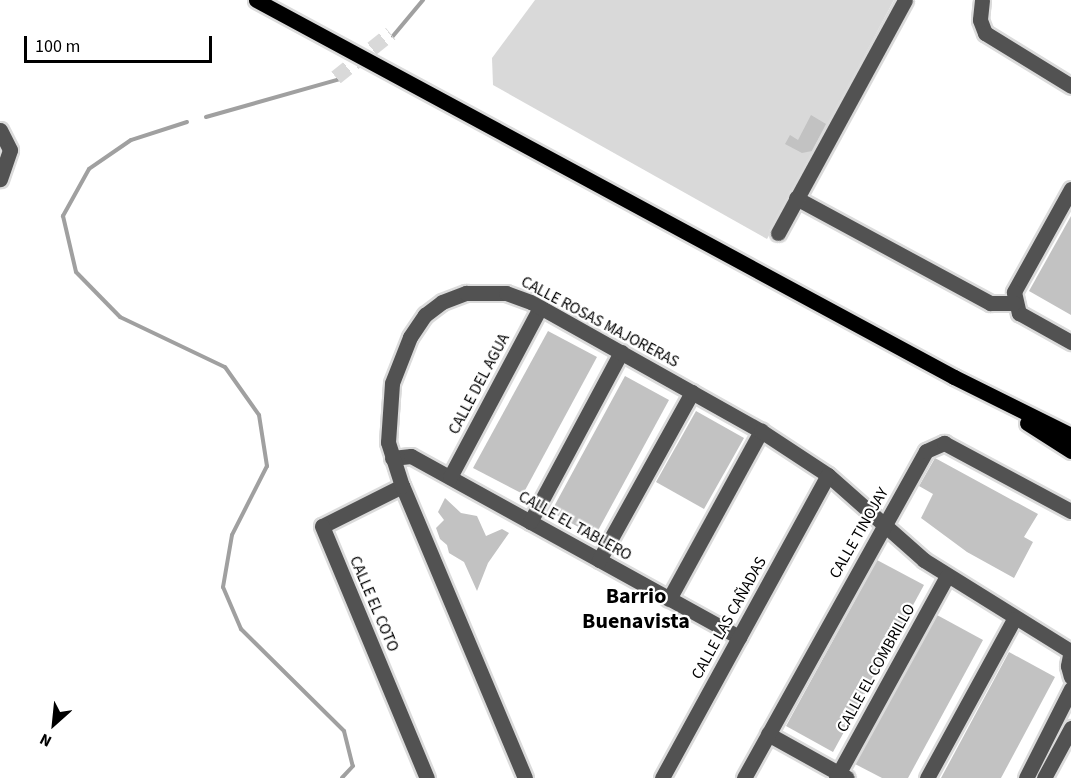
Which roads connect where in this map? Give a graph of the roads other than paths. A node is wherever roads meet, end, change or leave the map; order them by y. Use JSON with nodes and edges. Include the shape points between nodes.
{"nodes":[{"id":1,"x":256,"y":0,"type":"edge"},
{"id":2,"x":905,"y":0,"type":"edge"},
{"id":3,"x":982,"y":0,"type":"edge"},
{"id":4,"x":1071,"y":86,"type":"edge"},
{"id":5,"x":0,"y":130,"type":"edge"},
{"id":6,"x":0,"y":179,"type":"edge"},
{"id":7,"x":1071,"y":189,"type":"edge"},
{"id":8,"x":796,"y":198,"type":"junction"},
{"id":9,"x":778,"y":232,"type":"dead end"},
{"id":10,"x":1014,"y":303,"type":"junction"},
{"id":11,"x":540,"y":308,"type":"junction"},
{"id":12,"x":1071,"y":342,"type":"edge"},
{"id":13,"x":621,"y":352,"type":"junction"},
{"id":14,"x":954,"y":377,"type":"junction"},
{"id":15,"x":692,"y":392,"type":"junction"},
{"id":16,"x":761,"y":431,"type":"junction"},
{"id":17,"x":1071,"y":435,"type":"edge"},
{"id":18,"x":1071,"y":451,"type":"edge"},
{"id":19,"x":392,"y":458,"type":"junction"},
{"id":20,"x":828,"y":475,"type":"junction"},
{"id":21,"x":450,"y":477,"type":"junction"},
{"id":22,"x":402,"y":486,"type":"junction"},
{"id":23,"x":1071,"y":512,"type":"edge"},
{"id":24,"x":530,"y":522,"type":"junction"},
{"id":25,"x":884,"y":527,"type":"junction"},
{"id":26,"x":599,"y":560,"type":"junction"},
{"id":27,"x":947,"y":576,"type":"junction"},
{"id":28,"x":669,"y":599,"type":"junction"},
{"id":29,"x":1014,"y":619,"type":"junction"},
{"id":30,"x":739,"y":638,"type":"junction"},
{"id":31,"x":1071,"y":651,"type":"edge"},
{"id":32,"x":1071,"y":676,"type":"edge"},
{"id":33,"x":1071,"y":689,"type":"edge"},
{"id":34,"x":1071,"y":728,"type":"edge"},
{"id":35,"x":768,"y":734,"type":"junction"},
{"id":36,"x":841,"y":776,"type":"edge"},
{"id":37,"x":427,"y":778,"type":"edge"},
{"id":38,"x":525,"y":778,"type":"edge"},
{"id":39,"x":662,"y":778,"type":"edge"},
{"id":40,"x":744,"y":778,"type":"edge"},
{"id":41,"x":927,"y":778,"type":"edge"},
{"id":42,"x":1026,"y":778,"type":"edge"},
{"id":43,"x":1044,"y":778,"type":"edge"}],
"edges":[{"from":1,"to":14,"type":"main road"},
{"from":2,"to":8,"type":"street"},
{"from":3,"to":4,"type":"street","via":[[980,20],[985,33]]},
{"from":5,"to":6,"type":"street","via":[[10,150]]},
{"from":7,"to":10,"type":"street","via":[[1014,292]]},
{"from":8,"to":9,"type":"street"},
{"from":8,"to":10,"type":"street","via":[[990,303]]},
{"from":10,"to":12,"type":"street","via":[[1019,313]]},
{"from":11,"to":13,"type":"street","name":"CALLE ROSAS MAJORERAS"},
{"from":11,"to":19,"type":"street","name":"CALLE ROSAS MAJORERAS","via":[[506,293],[483,290],[442,302],[425,315],[398,361],[392,383],[388,442]]},
{"from":11,"to":21,"type":"street","name":"CALLE DEL AGUA"},
{"from":13,"to":15,"type":"street","name":"CALLE ROSAS MAJORERAS"},
{"from":13,"to":24,"type":"street"},
{"from":14,"to":17,"type":"main road"},
{"from":14,"to":18,"type":"main road"},
{"from":15,"to":16,"type":"street","name":"CALLE ROSAS MAJORERAS"},
{"from":15,"to":26,"type":"street"},
{"from":16,"to":20,"type":"street","name":"CALLE ROSAS MAJORERAS"},
{"from":16,"to":28,"type":"street"},
{"from":19,"to":21,"type":"street","name":"CALLE EL TABLERO","via":[[411,456]]},
{"from":19,"to":22,"type":"street","name":"CALLE ROSAS MAJORERAS"},
{"from":20,"to":25,"type":"street","name":"CALLE ROSAS MAJORERAS"},
{"from":20,"to":30,"type":"street","name":"CALLE LAS CAÑADAS"},
{"from":21,"to":24,"type":"street","name":"CALLE EL TABLERO"},
{"from":22,"to":37,"type":"street","name":"CALLE EL COTO","via":[[322,526]]},
{"from":22,"to":38,"type":"street","name":"CALLE ROSAS MAJORERAS"},
{"from":23,"to":25,"type":"street","name":"CALLE TINOJAY","via":[[944,443],[926,451]]},
{"from":24,"to":26,"type":"street","name":"CALLE EL TABLERO"},
{"from":25,"to":27,"type":"street","name":"CALLE ROSAS MAJORERAS"},
{"from":25,"to":35,"type":"street","name":"CALLE TINOJAY"},
{"from":26,"to":28,"type":"street","name":"CALLE EL TABLERO"},
{"from":27,"to":29,"type":"street","name":"CALLE ROSAS MAJORERAS"},
{"from":27,"to":36,"type":"street","name":"CALLE EL COMBRILLO"},
{"from":28,"to":30,"type":"street","name":"CALLE EL TABLERO"},
{"from":29,"to":31,"type":"street","name":"CALLE ROSAS MAJORERAS"},
{"from":29,"to":41,"type":"street"},
{"from":30,"to":39,"type":"street","name":"CALLE LAS CAÑADAS"},
{"from":31,"to":32,"type":"street"},
{"from":33,"to":42,"type":"street"},
{"from":34,"to":43,"type":"street"},
{"from":35,"to":36,"type":"street"},
{"from":35,"to":40,"type":"street","name":"CALLE TINOJAY"}]}
